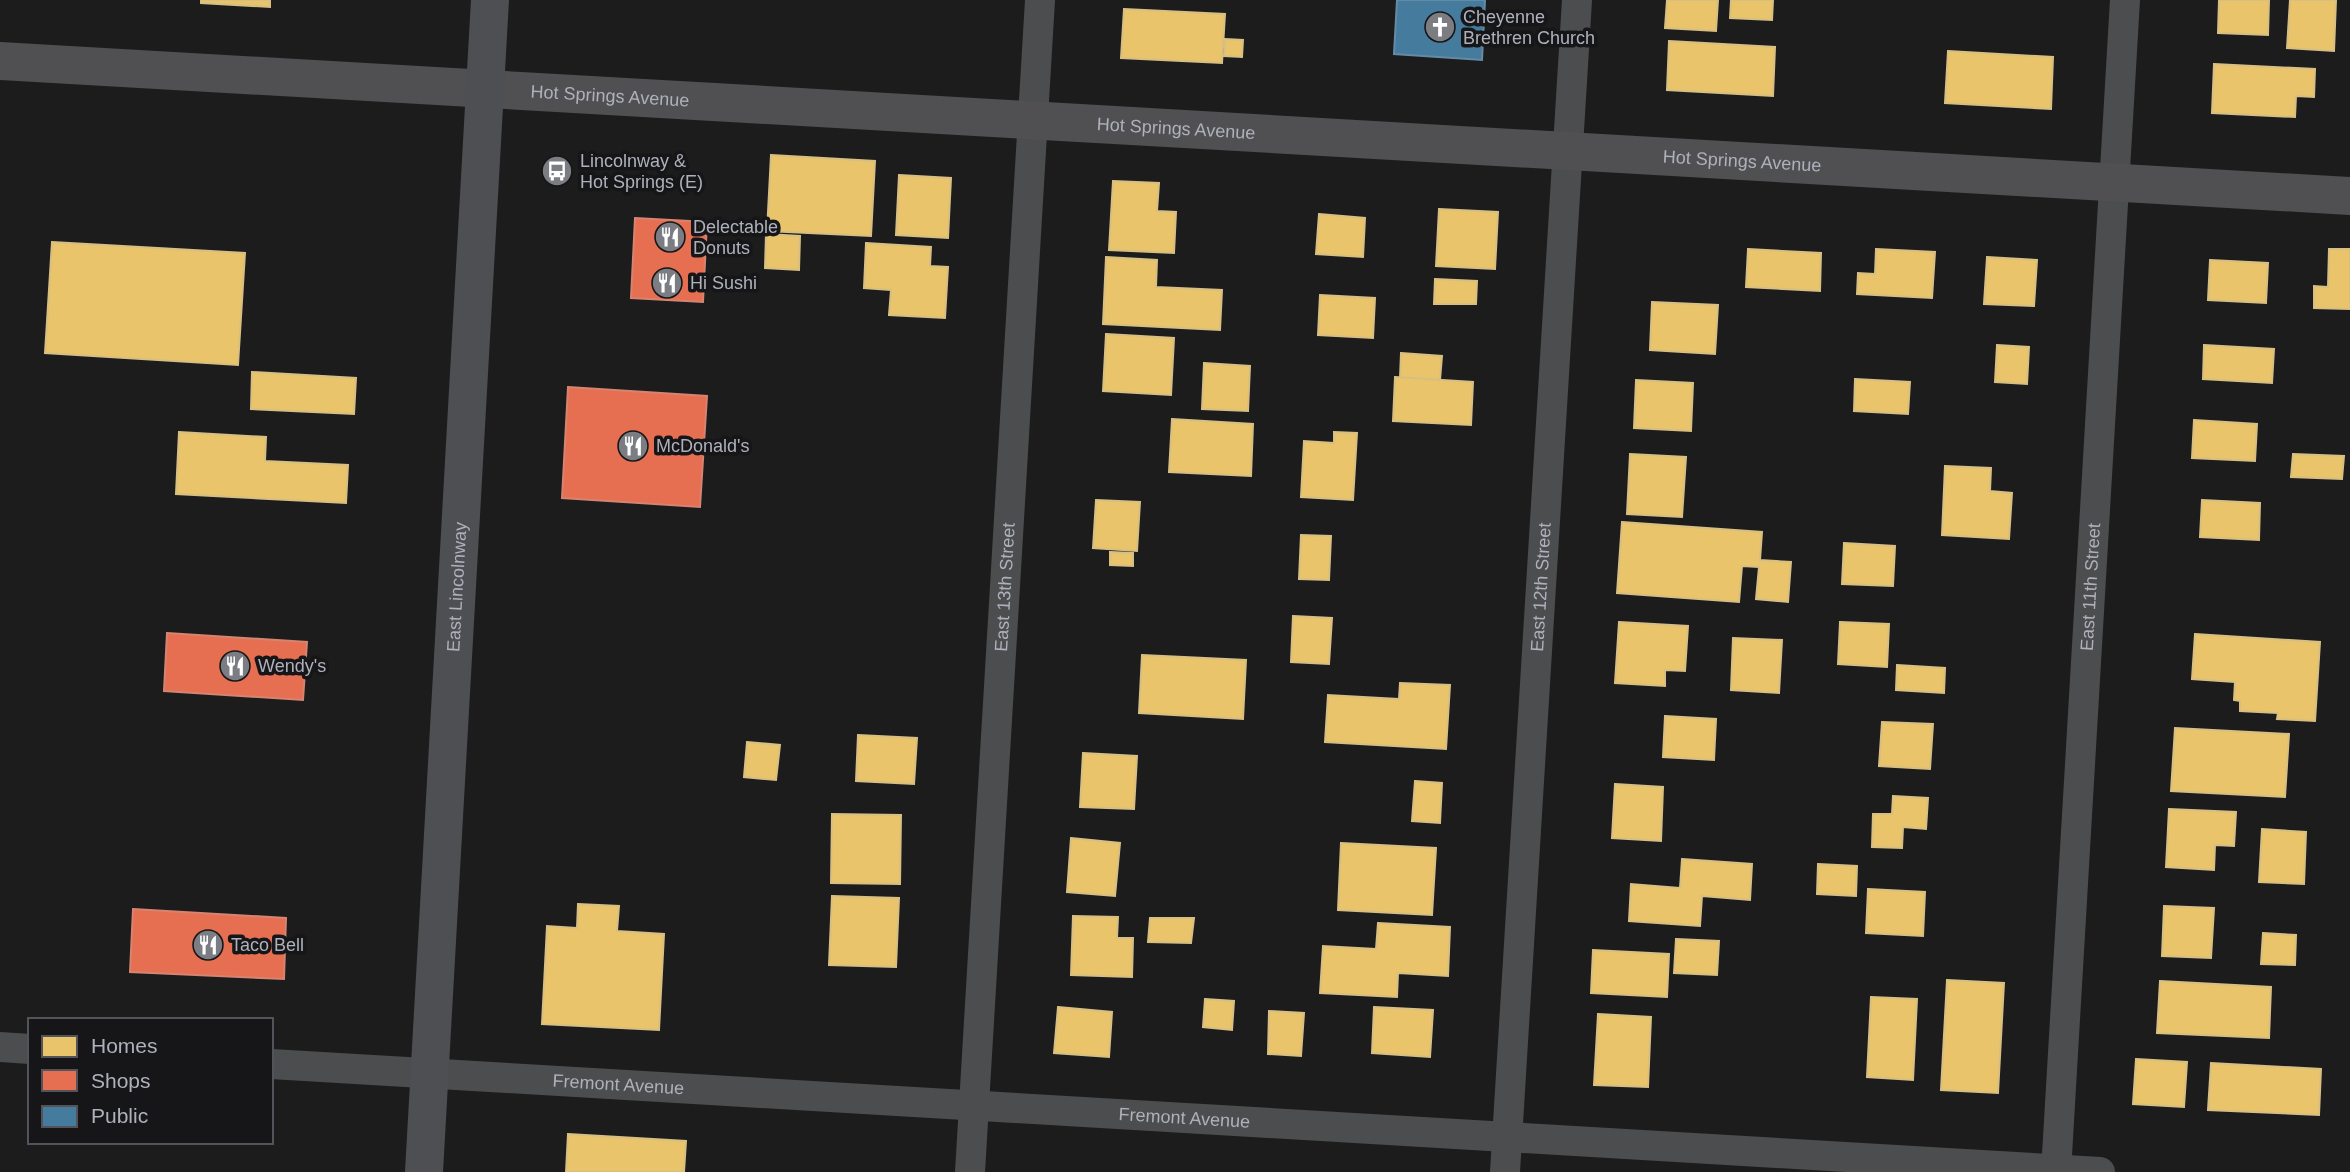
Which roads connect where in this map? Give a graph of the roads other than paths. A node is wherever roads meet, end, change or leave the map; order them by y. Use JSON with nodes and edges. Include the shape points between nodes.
{"nodes":[{"id":1,"x":490,"y":0,"type":"edge"},
{"id":2,"x":1040,"y":0,"type":"edge"},
{"id":3,"x":1577,"y":0,"type":"edge"},
{"id":4,"x":2125,"y":0,"type":"edge"},
{"id":5,"x":0,"y":61,"type":"edge"},
{"id":6,"x":485,"y":89,"type":"junction"},
{"id":7,"x":1033,"y":120,"type":"junction"},
{"id":8,"x":1567,"y":151,"type":"junction"},
{"id":9,"x":2114,"y":182,"type":"junction"},
{"id":10,"x":2350,"y":196,"type":"edge"},
{"id":11,"x":0,"y":1046,"type":"edge"},
{"id":12,"x":28,"y":1048,"type":"edge"},
{"id":13,"x":273,"y":1064,"type":"edge"},
{"id":14,"x":429,"y":1075,"type":"junction"},
{"id":15,"x":974,"y":1106,"type":"junction"},
{"id":16,"x":1507,"y":1138,"type":"junction"},
{"id":17,"x":2056,"y":1171,"type":"edge"},
{"id":18,"x":424,"y":1172,"type":"edge"},
{"id":19,"x":970,"y":1172,"type":"edge"},
{"id":20,"x":1505,"y":1172,"type":"edge"},
{"id":21,"x":2100,"y":1172,"type":"edge"}],
"edges":[{"from":1,"to":6,"type":"main road","name":"East Lincolnway"},
{"from":2,"to":7,"type":"street","name":"East 13th Street"},
{"from":3,"to":8,"type":"street","name":"East 12th Street"},
{"from":4,"to":9,"type":"street","name":"East 11th Street"},
{"from":5,"to":6,"type":"street","name":"Hot Springs Avenue"},
{"from":6,"to":7,"type":"street","name":"Hot Springs Avenue"},
{"from":6,"to":14,"type":"main road","name":"East Lincolnway"},
{"from":7,"to":8,"type":"street","name":"Hot Springs Avenue"},
{"from":7,"to":15,"type":"street","name":"East 13th Street"},
{"from":8,"to":9,"type":"street","name":"Hot Springs Avenue"},
{"from":8,"to":16,"type":"street","name":"East 12th Street"},
{"from":9,"to":10,"type":"street","name":"Hot Springs Avenue"},
{"from":9,"to":17,"type":"street","name":"East 11th Street"},
{"from":11,"to":12,"type":"street"},
{"from":13,"to":14,"type":"street","name":"Fremont Avenue"},
{"from":14,"to":15,"type":"street","name":"Fremont Avenue"},
{"from":14,"to":18,"type":"main road","name":"East Lincolnway"},
{"from":15,"to":16,"type":"street","name":"Fremont Avenue"},
{"from":15,"to":19,"type":"street","name":"East 13th Street"},
{"from":16,"to":17,"type":"street","name":"Fremont Avenue"},
{"from":16,"to":20,"type":"street","name":"East 12th Street"},
{"from":17,"to":21,"type":"street","name":"Fremont Avenue"}]}
